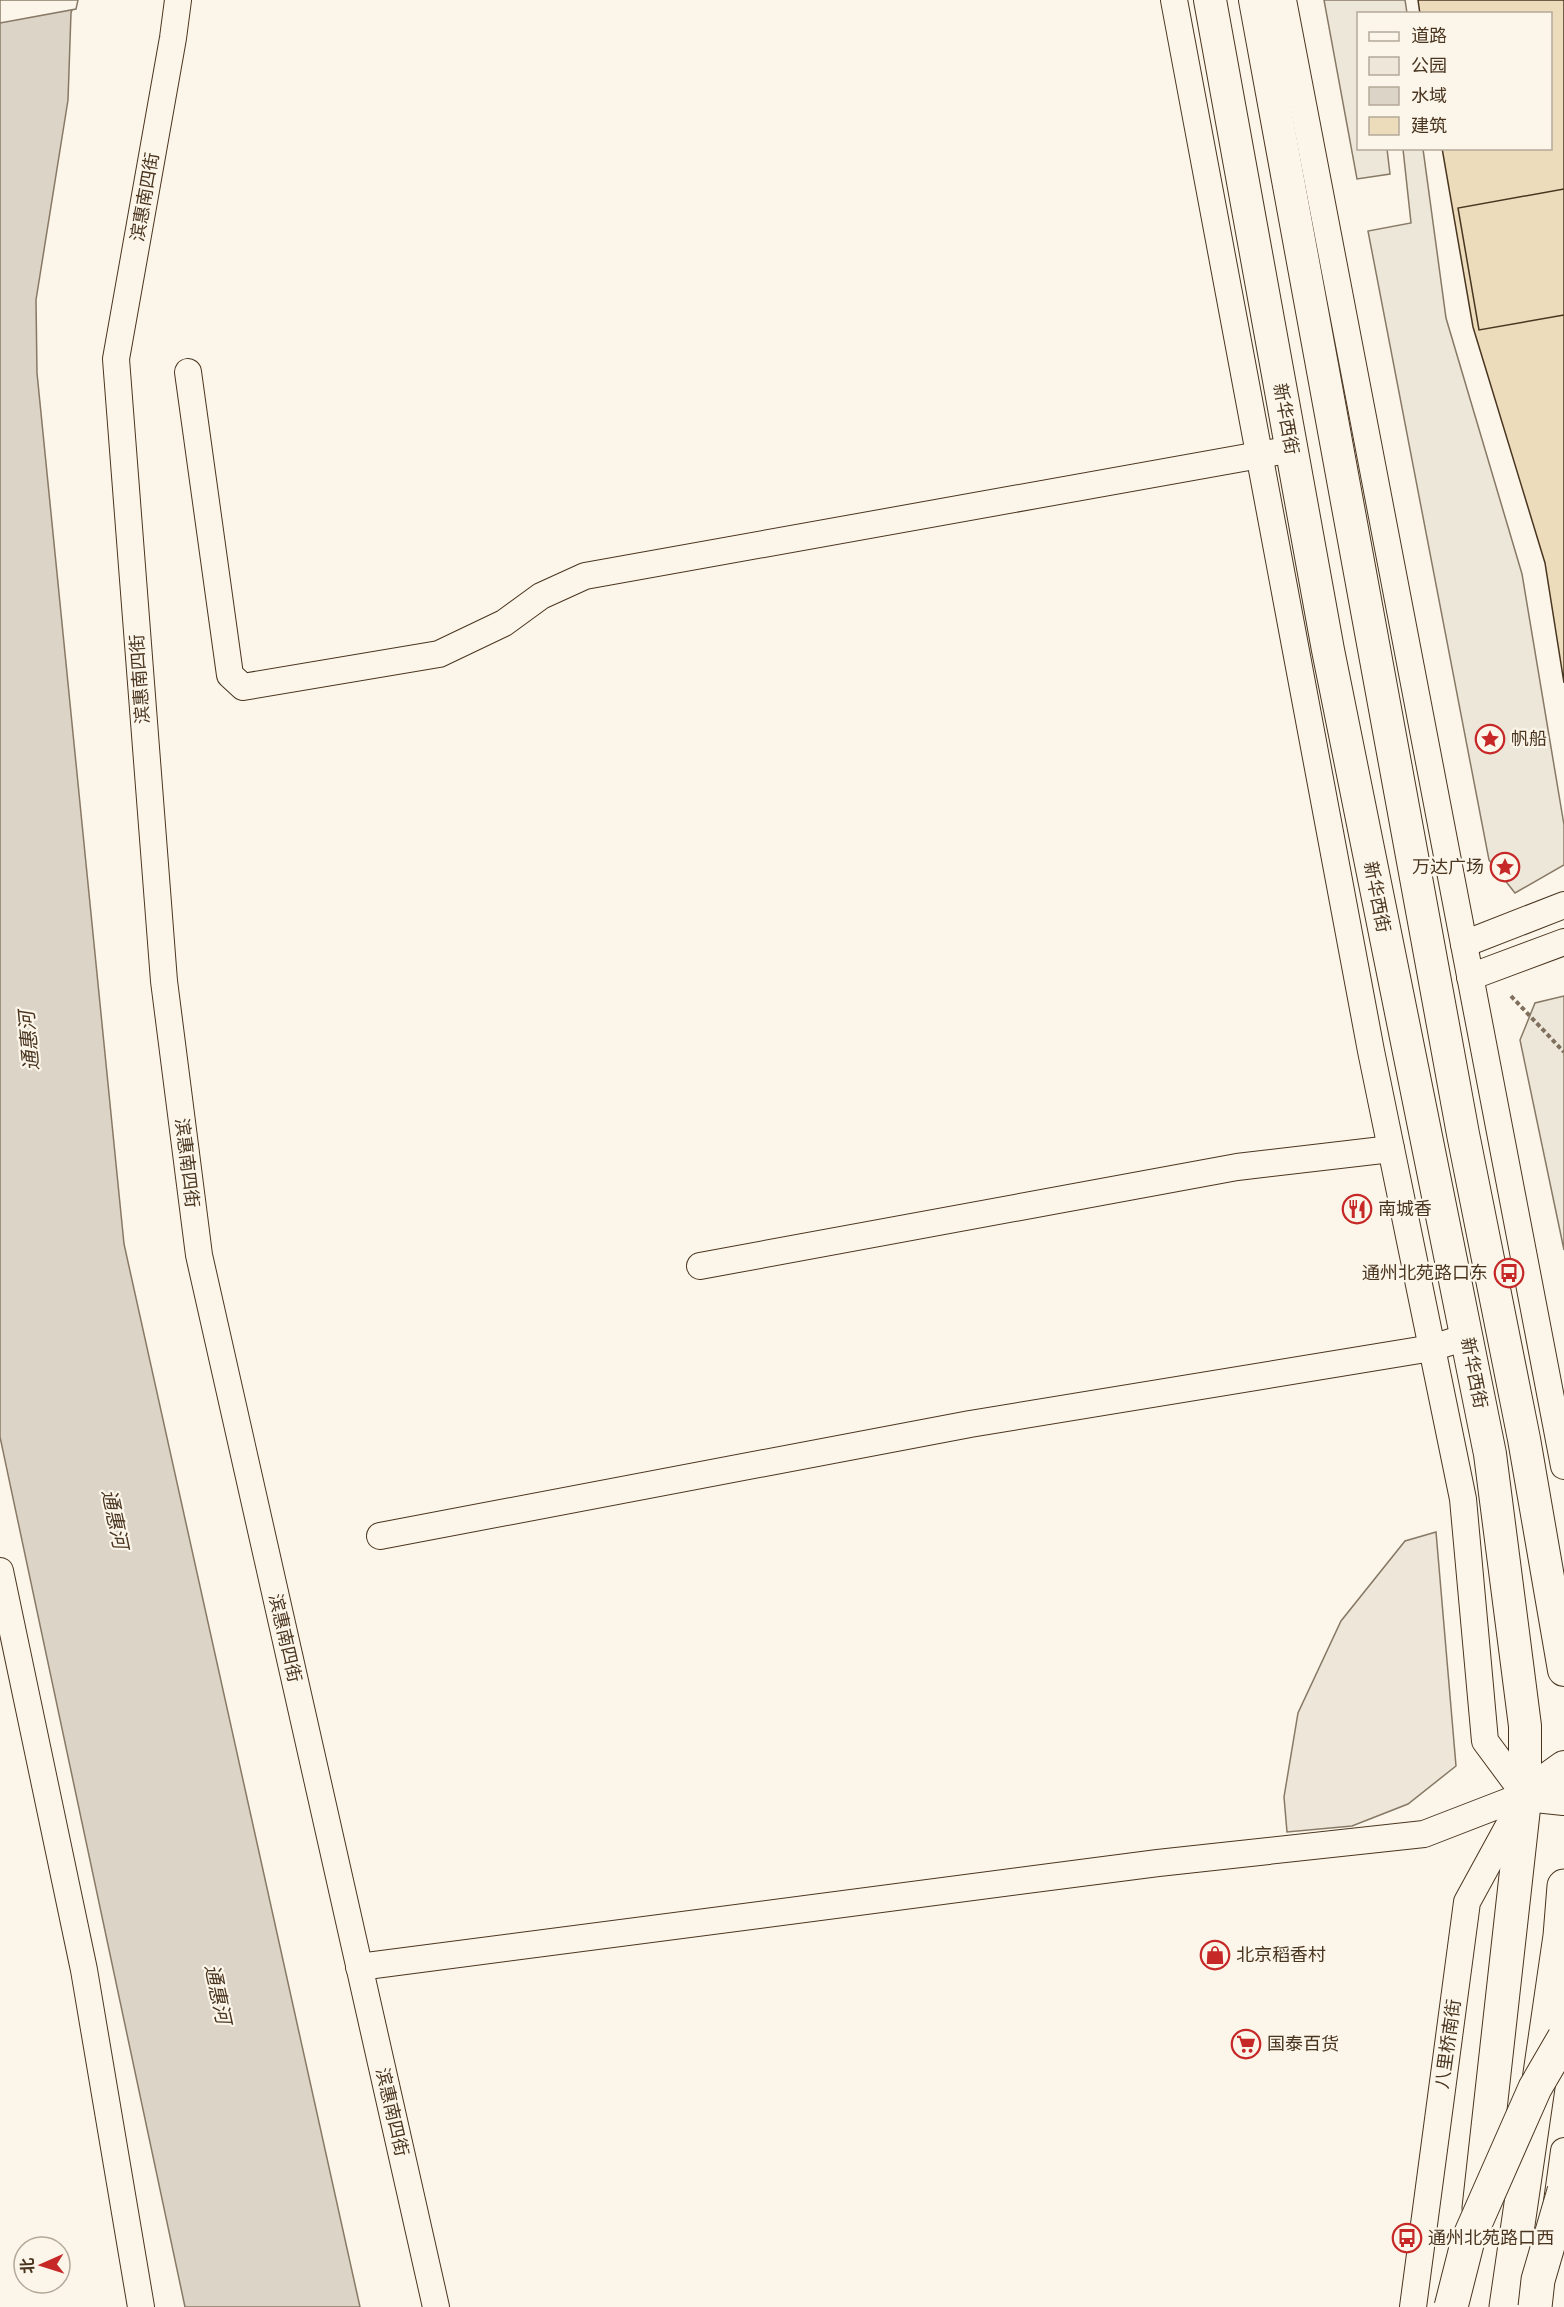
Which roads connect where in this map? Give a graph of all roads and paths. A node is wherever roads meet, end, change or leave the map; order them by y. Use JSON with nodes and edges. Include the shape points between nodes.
{"nodes":[{"id":1,"x":178,"y":0,"type":"edge"},
{"id":2,"x":1174,"y":0,"type":"edge"},
{"id":3,"x":1210,"y":0,"type":"edge"},
{"id":4,"x":1255,"y":0,"type":"edge"},
{"id":5,"x":1283,"y":0,"type":"edge"},
{"id":6,"x":188,"y":372,"type":"dead end"},
{"id":7,"x":1291,"y":449,"type":"junction"},
{"id":8,"x":1259,"y":455,"type":"junction"},
{"id":9,"x":1564,"y":905,"type":"edge"},
{"id":10,"x":1564,"y":942,"type":"edge"},
{"id":11,"x":1464,"y":944,"type":"junction"},
{"id":12,"x":1470,"y":977,"type":"junction"},
{"id":13,"x":1511,"y":996,"type":"dead end"},
{"id":14,"x":1564,"y":1052,"type":"edge"},
{"id":15,"x":1391,"y":1149,"type":"junction"},
{"id":16,"x":700,"y":1266,"type":"dead end"},
{"id":17,"x":1466,"y":1337,"type":"junction"},
{"id":18,"x":1432,"y":1348,"type":"junction"},
{"id":19,"x":1564,"y":1466,"type":"edge"},
{"id":20,"x":380,"y":1536,"type":"dead end"},
{"id":21,"x":0,"y":1571,"type":"edge"},
{"id":22,"x":1564,"y":1670,"type":"edge"},
{"id":23,"x":1564,"y":1767,"type":"edge"},
{"id":24,"x":1525,"y":1796,"type":"junction"},
{"id":25,"x":1564,"y":1799,"type":"edge"},
{"id":26,"x":1564,"y":1886,"type":"edge"},
{"id":27,"x":359,"y":1967,"type":"junction"},
{"id":28,"x":1564,"y":2038,"type":"edge"},
{"id":29,"x":1564,"y":2151,"type":"edge"},
{"id":30,"x":1564,"y":2191,"type":"edge"},
{"id":31,"x":1564,"y":2262,"type":"edge"},
{"id":32,"x":141,"y":2307,"type":"edge"},
{"id":33,"x":436,"y":2307,"type":"edge"},
{"id":34,"x":1413,"y":2307,"type":"edge"},
{"id":35,"x":1451,"y":2307,"type":"edge"},
{"id":36,"x":1468,"y":2307,"type":"edge"},
{"id":37,"x":1506,"y":2307,"type":"edge"},
{"id":38,"x":1535,"y":2307,"type":"edge"},
{"id":39,"x":1542,"y":2307,"type":"edge"},
{"id":40,"x":1552,"y":2307,"type":"edge"}],
"edges":[{"from":1,"to":27,"type":"street","name":"滨惠南四街","via":[[116,359],[164,981],[199,1255]]},
{"from":2,"to":8,"type":"street"},
{"from":3,"to":7,"type":"main road","name":"新华西街"},
{"from":4,"to":22,"type":"main road","name":"新华西街"},
{"from":5,"to":11,"type":"street"},
{"from":6,"to":8,"type":"street","via":[[230,675],[243,687],[439,654],[504,623],[541,597],[585,576]]},
{"from":7,"to":8,"type":"street"},
{"from":7,"to":17,"type":"main road","name":"新华西街"},
{"from":8,"to":15,"type":"street"},
{"from":9,"to":11,"type":"street"},
{"from":10,"to":12,"type":"street"},
{"from":11,"to":12,"type":"street"},
{"from":12,"to":19,"type":"street"},
{"from":13,"to":14,"type":"path"},
{"from":15,"to":16,"type":"street","via":[[1228,1169]]},
{"from":15,"to":18,"type":"street"},
{"from":17,"to":18,"type":"street"},
{"from":17,"to":24,"type":"main road","name":"新华西街","via":[[1490,1454],[1525,1726]]},
{"from":18,"to":20,"type":"street","via":[[970,1424]]},
{"from":18,"to":24,"type":"street","via":[[1463,1499],[1485,1741]]},
{"from":21,"to":32,"type":"street","via":[[84,1970]]},
{"from":23,"to":24,"type":"main road"},
{"from":24,"to":25,"type":"main road"},
{"from":24,"to":27,"type":"street","via":[[1425,1834],[1158,1863]]},
{"from":24,"to":34,"type":"street","name":"八里桥南街","via":[[1467,1902]]},
{"from":24,"to":36,"type":"highway"},
{"from":26,"to":37,"type":"highway"},
{"from":27,"to":33,"type":"street","name":"滨惠南四街"},
{"from":28,"to":35,"type":"highway","bridge":true,"via":[[1535,2088],[1468,2240]]},
{"from":29,"to":39,"type":"street"},
{"from":30,"to":38,"type":"highway","bridge":true,"via":[[1538,2280]]},
{"from":31,"to":40,"type":"street"}]}
